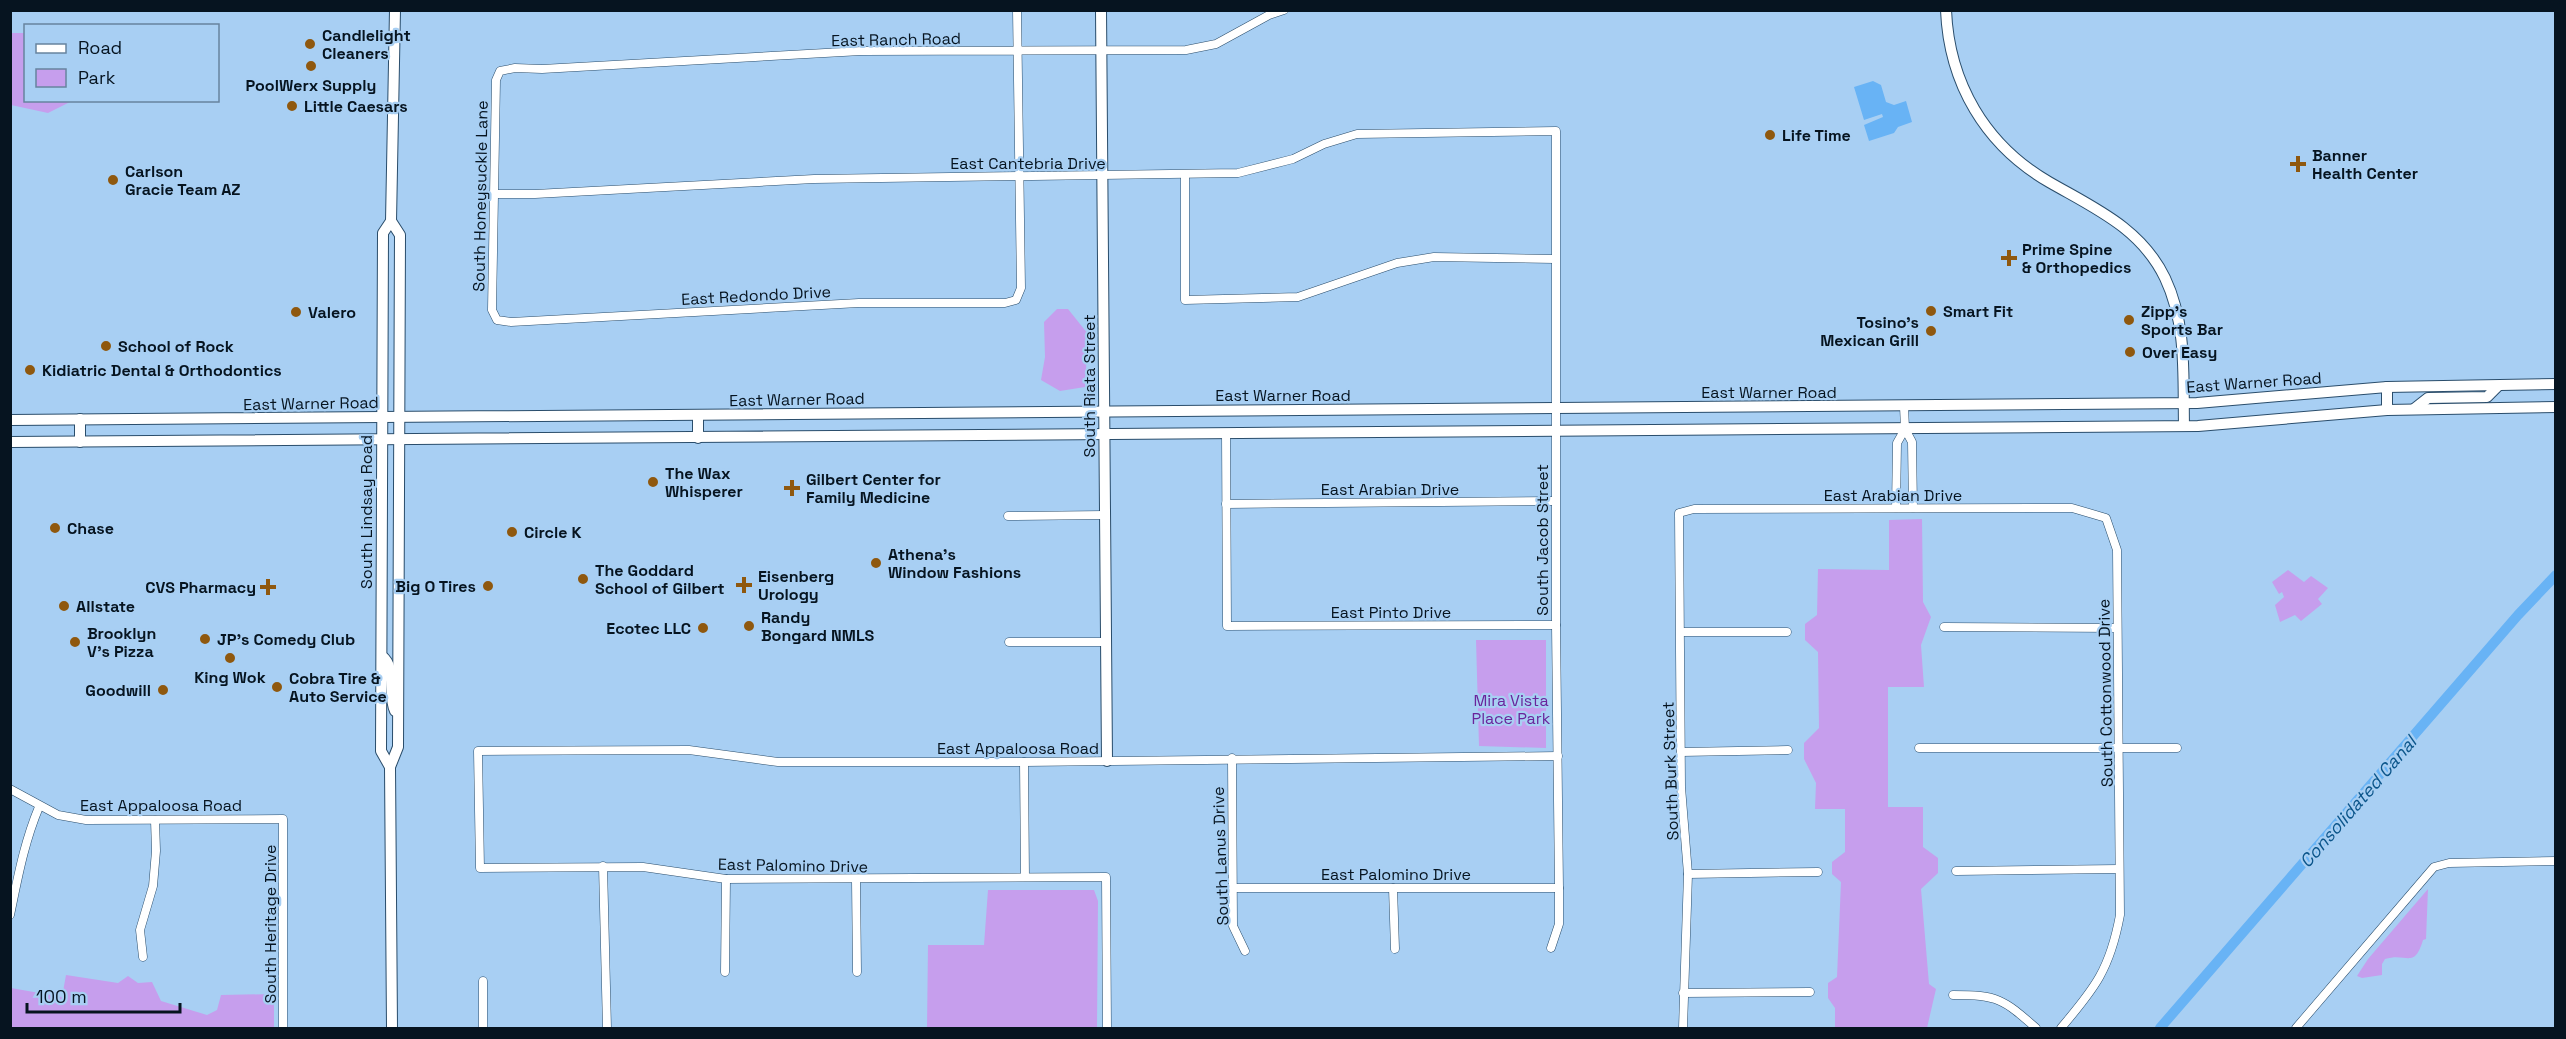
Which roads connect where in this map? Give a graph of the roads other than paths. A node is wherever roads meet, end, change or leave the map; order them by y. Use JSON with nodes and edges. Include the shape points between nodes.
{"nodes":[{"id":1,"x":395,"y":10,"type":"edge"},
{"id":2,"x":1017,"y":10,"type":"edge"},
{"id":3,"x":1101,"y":10,"type":"edge"},
{"id":4,"x":1284,"y":10,"type":"edge"},
{"id":5,"x":1946,"y":10,"type":"edge"},
{"id":6,"x":1101,"y":50,"type":"junction"},
{"id":7,"x":1017,"y":51,"type":"junction"},
{"id":8,"x":500,"y":71,"type":"joint"},
{"id":9,"x":1556,"y":131,"type":"joint"},
{"id":10,"x":1185,"y":175,"type":"junction"},
{"id":11,"x":1102,"y":176,"type":"junction"},
{"id":12,"x":1020,"y":177,"type":"junction"},
{"id":13,"x":493,"y":194,"type":"junction"},
{"id":14,"x":391,"y":221,"type":"junction"},
{"id":15,"x":1555,"y":259,"type":"junction"},
{"id":16,"x":497,"y":320,"type":"joint"},
{"id":17,"x":2556,"y":384,"type":"edge"},
{"id":18,"x":2498,"y":386,"type":"junction"},
{"id":19,"x":2387,"y":387,"type":"junction"},
{"id":20,"x":2183,"y":402,"type":"junction"},
{"id":21,"x":1904,"y":406,"type":"junction"},
{"id":22,"x":2556,"y":407,"type":"edge"},
{"id":23,"x":1555,"y":408,"type":"junction"},
{"id":24,"x":2414,"y":409,"type":"junction"},
{"id":25,"x":2387,"y":410,"type":"junction"},
{"id":26,"x":1104,"y":411,"type":"junction"},
{"id":27,"x":698,"y":415,"type":"junction"},
{"id":28,"x":381,"y":417,"type":"junction"},
{"id":29,"x":398,"y":417,"type":"junction"},
{"id":30,"x":80,"y":419,"type":"junction"},
{"id":31,"x":10,"y":420,"type":"edge"},
{"id":32,"x":2184,"y":426,"type":"junction"},
{"id":33,"x":1905,"y":429,"type":"junction"},
{"id":34,"x":1555,"y":431,"type":"junction"},
{"id":35,"x":1226,"y":433,"type":"junction"},
{"id":36,"x":1104,"y":434,"type":"junction"},
{"id":37,"x":698,"y":438,"type":"junction"},
{"id":38,"x":380,"y":441,"type":"junction"},
{"id":39,"x":398,"y":441,"type":"junction"},
{"id":40,"x":10,"y":442,"type":"edge"},
{"id":41,"x":80,"y":442,"type":"junction"},
{"id":42,"x":1555,"y":501,"type":"junction"},
{"id":43,"x":1226,"y":504,"type":"junction"},
{"id":44,"x":1896,"y":508,"type":"junction"},
{"id":45,"x":1913,"y":508,"type":"junction"},
{"id":46,"x":1679,"y":513,"type":"joint"},
{"id":47,"x":1105,"y":515,"type":"junction"},
{"id":48,"x":1008,"y":516,"type":"dead end"},
{"id":49,"x":2106,"y":518,"type":"joint"},
{"id":50,"x":1556,"y":625,"type":"junction"},
{"id":51,"x":1944,"y":627,"type":"dead end"},
{"id":52,"x":2117,"y":628,"type":"junction"},
{"id":53,"x":1681,"y":632,"type":"junction"},
{"id":54,"x":1787,"y":632,"type":"dead end"},
{"id":55,"x":1009,"y":642,"type":"dead end"},
{"id":56,"x":1106,"y":642,"type":"junction"},
{"id":57,"x":382,"y":656,"type":"junction"},
{"id":58,"x":398,"y":716,"type":"junction"},
{"id":59,"x":1919,"y":748,"type":"dead end"},
{"id":60,"x":2177,"y":748,"type":"dead end"},
{"id":61,"x":2119,"y":749,"type":"junction"},
{"id":62,"x":1788,"y":750,"type":"dead end"},
{"id":63,"x":1681,"y":752,"type":"junction"},
{"id":64,"x":1558,"y":756,"type":"junction"},
{"id":65,"x":1232,"y":758,"type":"junction"},
{"id":66,"x":1107,"y":761,"type":"junction"},
{"id":67,"x":1024,"y":762,"type":"junction"},
{"id":68,"x":390,"y":767,"type":"junction"},
{"id":69,"x":10,"y":789,"type":"edge"},
{"id":70,"x":39,"y":807,"type":"junction"},
{"id":71,"x":283,"y":819,"type":"joint"},
{"id":72,"x":155,"y":820,"type":"junction"},
{"id":73,"x":2556,"y":861,"type":"edge"},
{"id":74,"x":603,"y":866,"type":"junction"},
{"id":75,"x":480,"y":868,"type":"joint"},
{"id":76,"x":2120,"y":869,"type":"junction"},
{"id":77,"x":1956,"y":871,"type":"dead end"},
{"id":78,"x":1818,"y":872,"type":"dead end"},
{"id":79,"x":1688,"y":874,"type":"junction"},
{"id":80,"x":1025,"y":877,"type":"junction"},
{"id":81,"x":726,"y":879,"type":"junction"},
{"id":82,"x":856,"y":880,"type":"junction"},
{"id":83,"x":1233,"y":888,"type":"junction"},
{"id":84,"x":1393,"y":888,"type":"junction"},
{"id":85,"x":1559,"y":888,"type":"junction"},
{"id":86,"x":10,"y":915,"type":"edge"},
{"id":87,"x":1551,"y":948,"type":"dead end"},
{"id":88,"x":1395,"y":949,"type":"dead end"},
{"id":89,"x":1245,"y":951,"type":"dead end"},
{"id":90,"x":143,"y":957,"type":"dead end"},
{"id":91,"x":725,"y":972,"type":"dead end"},
{"id":92,"x":857,"y":972,"type":"dead end"},
{"id":93,"x":483,"y":981,"type":"dead end"},
{"id":94,"x":1810,"y":992,"type":"dead end"},
{"id":95,"x":1683,"y":993,"type":"junction"},
{"id":96,"x":1953,"y":995,"type":"dead end"},
{"id":97,"x":283,"y":1029,"type":"edge"},
{"id":98,"x":392,"y":1029,"type":"edge"},
{"id":99,"x":483,"y":1029,"type":"edge"},
{"id":100,"x":606,"y":1029,"type":"edge"},
{"id":101,"x":1107,"y":1029,"type":"edge"},
{"id":102,"x":1683,"y":1029,"type":"edge"},
{"id":103,"x":2036,"y":1029,"type":"edge"},
{"id":104,"x":2061,"y":1029,"type":"edge"},
{"id":105,"x":2296,"y":1029,"type":"edge"}],
"edges":[{"from":1,"to":14,"type":"main road","name":"South Lindsay Road"},
{"from":2,"to":7,"type":"street"},
{"from":3,"to":6,"type":"main road","name":"South Riata Street"},
{"from":4,"to":6,"type":"street","name":"East Ranch Road","via":[[1216,44],[1186,50]]},
{"from":5,"to":20,"type":"main road","via":[[1951,54],[1959,78],[1997,142],[2030,169],[2122,224],[2164,275],[2180,326]]},
{"from":6,"to":7,"type":"street","name":"East Ranch Road"},
{"from":6,"to":11,"type":"main road","name":"South Riata Street"},
{"from":7,"to":8,"type":"street","name":"East Ranch Road","via":[[861,51]]},
{"from":7,"to":12,"type":"street"},
{"from":8,"to":13,"type":"street","name":"South Honeysuckle Lane","via":[[496,80]]},
{"from":9,"to":10,"type":"street","name":"East Cantebria Drive","via":[[1357,134],[1293,159],[1238,173]]},
{"from":9,"to":15,"type":"street","name":"South Jacob Street"},
{"from":10,"to":11,"type":"street","name":"East Cantebria Drive"},
{"from":10,"to":15,"type":"street","via":[[1185,300],[1298,297],[1397,263],[1434,257]]},
{"from":11,"to":12,"type":"street","name":"East Cantebria Drive"},
{"from":11,"to":26,"type":"main road","name":"South Riata Street"},
{"from":12,"to":13,"type":"street","name":"East Cantebria Drive","via":[[814,178]]},
{"from":12,"to":16,"type":"street","name":"East Redondo Drive","via":[[1021,288],[1016,300],[859,303]]},
{"from":13,"to":16,"type":"street","name":"South Honeysuckle Lane","via":[[492,310]]},
{"from":14,"to":28,"type":"main road","name":"South Lindsay Road","via":[[383,233]]},
{"from":14,"to":29,"type":"main road","name":"South Lindsay Road","via":[[400,235]]},
{"from":15,"to":23,"type":"street","name":"South Jacob Street"},
{"from":17,"to":18,"type":"main road","name":"East Warner Road"},
{"from":18,"to":19,"type":"main road","name":"East Warner Road"},
{"from":18,"to":24,"type":"main road","via":[[2487,397],[2428,398]]},
{"from":19,"to":20,"type":"main road","name":"East Warner Road"},
{"from":19,"to":25,"type":"main road"},
{"from":20,"to":21,"type":"main road","name":"East Warner Road"},
{"from":20,"to":32,"type":"main road"},
{"from":21,"to":23,"type":"main road","name":"East Warner Road"},
{"from":21,"to":33,"type":"street"},
{"from":22,"to":24,"type":"main road"},
{"from":23,"to":26,"type":"main road","name":"East Warner Road"},
{"from":23,"to":34,"type":"street","name":"South Jacob Street"},
{"from":24,"to":25,"type":"main road"},
{"from":25,"to":32,"type":"main road"},
{"from":26,"to":27,"type":"main road","name":"East Warner Road"},
{"from":26,"to":36,"type":"main road","name":"South Riata Street"},
{"from":27,"to":29,"type":"main road","name":"East Warner Road"},
{"from":27,"to":37,"type":"main road"},
{"from":28,"to":29,"type":"main road","name":"East Warner Road"},
{"from":28,"to":30,"type":"main road","name":"East Warner Road"},
{"from":28,"to":38,"type":"main road","name":"South Lindsay Road"},
{"from":29,"to":39,"type":"main road","name":"South Lindsay Road"},
{"from":30,"to":31,"type":"main road","name":"East Warner Road"},
{"from":30,"to":41,"type":"main road"},
{"from":32,"to":33,"type":"main road"},
{"from":33,"to":34,"type":"main road"},
{"from":33,"to":44,"type":"street","via":[[1897,443]]},
{"from":33,"to":45,"type":"street","via":[[1912,442]]},
{"from":34,"to":35,"type":"main road"},
{"from":34,"to":42,"type":"street","name":"South Jacob Street"},
{"from":35,"to":36,"type":"main road"},
{"from":35,"to":43,"type":"street"},
{"from":36,"to":37,"type":"main road"},
{"from":36,"to":47,"type":"main road","name":"South Riata Street"},
{"from":37,"to":39,"type":"main road"},
{"from":38,"to":39,"type":"main road"},
{"from":38,"to":41,"type":"main road"},
{"from":38,"to":57,"type":"main road","name":"South Lindsay Road"},
{"from":39,"to":58,"type":"main road","name":"South Lindsay Road"},
{"from":40,"to":41,"type":"main road"},
{"from":42,"to":43,"type":"street","name":"East Arabian Drive"},
{"from":42,"to":50,"type":"street","name":"South Jacob Street"},
{"from":43,"to":50,"type":"street","name":"East Pinto Drive","via":[[1227,626]]},
{"from":44,"to":45,"type":"street","name":"East Arabian Drive"},
{"from":44,"to":46,"type":"street","name":"East Arabian Drive","via":[[1694,509]]},
{"from":45,"to":49,"type":"street","name":"East Arabian Drive","via":[[2072,508]]},
{"from":46,"to":53,"type":"street","name":"South Burk Street"},
{"from":47,"to":48,"type":"street"},
{"from":47,"to":56,"type":"main road","name":"South Riata Street"},
{"from":49,"to":52,"type":"street","name":"South Cottonwood Drive","via":[[2117,550]]},
{"from":50,"to":64,"type":"street","name":"South Jacob Street"},
{"from":51,"to":52,"type":"street"},
{"from":52,"to":61,"type":"street","name":"South Cottonwood Drive"},
{"from":53,"to":54,"type":"street"},
{"from":53,"to":63,"type":"street","name":"South Burk Street"},
{"from":55,"to":56,"type":"street"},
{"from":56,"to":66,"type":"main road","name":"South Riata Street"},
{"from":57,"to":58,"type":"main road","via":[[389,666],[392,704]]},
{"from":57,"to":68,"type":"main road","name":"South Lindsay Road","via":[[381,751]]},
{"from":58,"to":68,"type":"main road","name":"South Lindsay Road","via":[[398,747]]},
{"from":59,"to":61,"type":"street"},
{"from":60,"to":61,"type":"street"},
{"from":61,"to":76,"type":"street","name":"South Cottonwood Drive"},
{"from":62,"to":63,"type":"street"},
{"from":63,"to":79,"type":"street","name":"South Burk Street"},
{"from":64,"to":65,"type":"street","name":"East Appaloosa Road"},
{"from":64,"to":85,"type":"street","name":"South Jacob Street"},
{"from":65,"to":66,"type":"street","name":"East Appaloosa Road"},
{"from":65,"to":83,"type":"street","name":"South Lanus Drive"},
{"from":66,"to":67,"type":"street","name":"East Appaloosa Road"},
{"from":67,"to":75,"type":"street","name":"East Appaloosa Road","via":[[778,762],[688,750],[478,751]]},
{"from":67,"to":80,"type":"street"},
{"from":68,"to":98,"type":"main road","name":"South Lindsay Road"},
{"from":69,"to":70,"type":"street","name":"East Appaloosa Road"},
{"from":70,"to":72,"type":"street","name":"East Appaloosa Road","via":[[86,820]]},
{"from":70,"to":86,"type":"street","via":[[18,866]]},
{"from":71,"to":72,"type":"street","name":"East Appaloosa Road"},
{"from":71,"to":97,"type":"street","name":"South Heritage Drive"},
{"from":72,"to":90,"type":"street","via":[[153,886],[140,930]]},
{"from":73,"to":105,"type":"street","via":[[2449,863],[2434,867]]},
{"from":74,"to":75,"type":"street","name":"East Palomino Drive"},
{"from":74,"to":81,"type":"street","name":"East Palomino Drive","via":[[643,867]]},
{"from":74,"to":100,"type":"street"},
{"from":76,"to":77,"type":"street"},
{"from":76,"to":104,"type":"street","name":"South Cottonwood Drive","via":[[2120,915],[2109,963],[2096,986]]},
{"from":78,"to":79,"type":"street"},
{"from":79,"to":95,"type":"street","name":"South Burk Street"},
{"from":80,"to":82,"type":"street","name":"East Palomino Drive"},
{"from":80,"to":101,"type":"street","name":"East Palomino Drive","via":[[1106,877]]},
{"from":81,"to":82,"type":"street","name":"East Palomino Drive"},
{"from":81,"to":91,"type":"street"},
{"from":82,"to":92,"type":"street"},
{"from":83,"to":84,"type":"street","name":"East Palomino Drive"},
{"from":83,"to":89,"type":"street","name":"South Lanus Drive","via":[[1233,926]]},
{"from":84,"to":85,"type":"street","name":"East Palomino Drive"},
{"from":84,"to":88,"type":"street"},
{"from":85,"to":87,"type":"street","name":"South Jacob Street","via":[[1559,924]]},
{"from":93,"to":99,"type":"street"},
{"from":94,"to":95,"type":"street"},
{"from":95,"to":102,"type":"street","name":"South Burk Street"},
{"from":96,"to":103,"type":"street","via":[[1980,995],[2006,1002]]}]}
